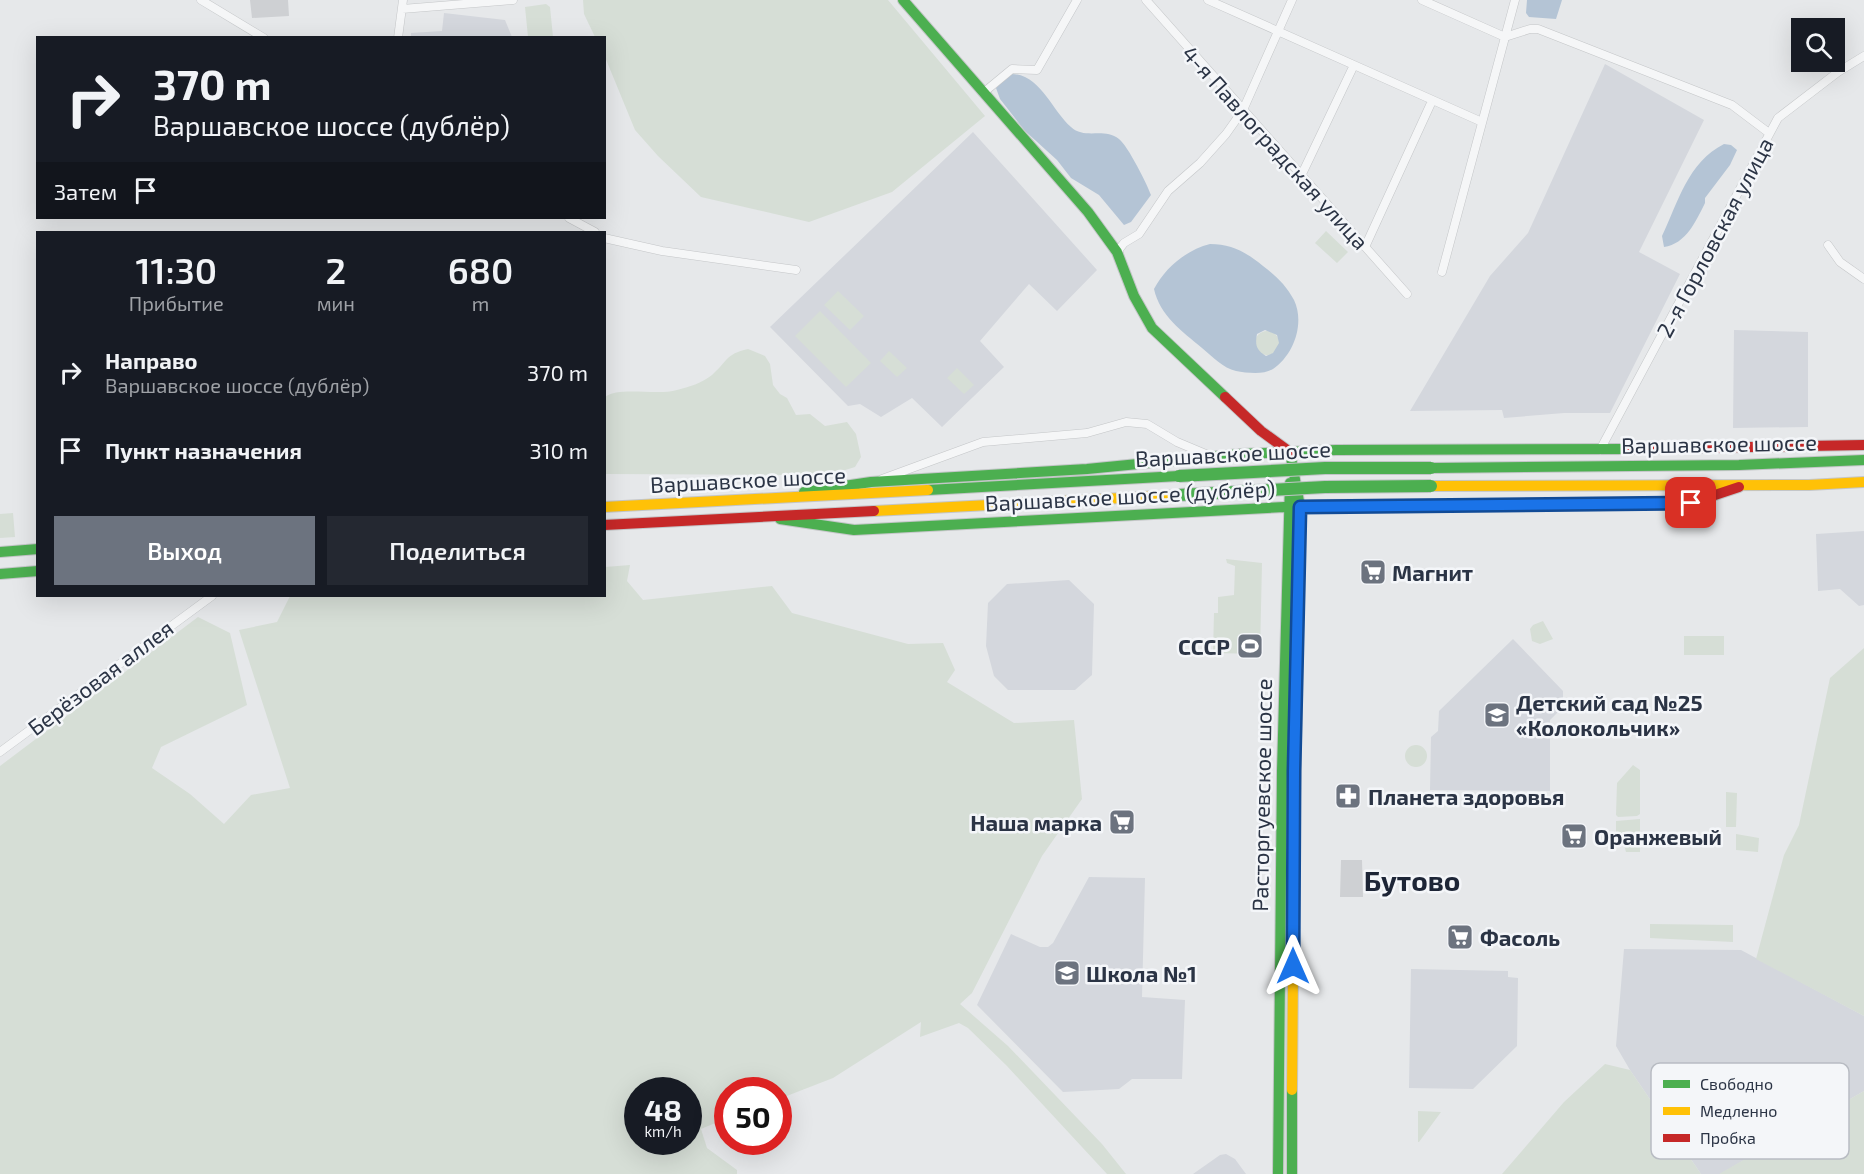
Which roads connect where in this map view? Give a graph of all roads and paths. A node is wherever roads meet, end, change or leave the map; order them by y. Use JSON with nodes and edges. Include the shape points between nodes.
{"nodes":[{"id":1,"x":201,"y":0,"type":"edge"},
{"id":2,"x":513,"y":0,"type":"edge"},
{"id":3,"x":903,"y":0,"type":"edge"},
{"id":4,"x":1077,"y":0,"type":"edge"},
{"id":5,"x":1146,"y":0,"type":"edge"},
{"id":6,"x":1208,"y":0,"type":"edge"},
{"id":7,"x":1292,"y":0,"type":"edge"},
{"id":8,"x":1422,"y":0,"type":"edge"},
{"id":9,"x":1515,"y":0,"type":"edge"},
{"id":10,"x":403,"y":4,"type":"edge"},
{"id":11,"x":1278,"y":32,"type":"junction"},
{"id":12,"x":261,"y":36,"type":"edge"},
{"id":13,"x":398,"y":36,"type":"edge"},
{"id":14,"x":1505,"y":37,"type":"junction"},
{"id":15,"x":1864,"y":56,"type":"edge"},
{"id":16,"x":1354,"y":65,"type":"junction"},
{"id":17,"x":983,"y":93,"type":"junction"},
{"id":18,"x":1432,"y":101,"type":"junction"},
{"id":19,"x":1243,"y":110,"type":"junction"},
{"id":20,"x":1482,"y":122,"type":"junction"},
{"id":21,"x":1768,"y":133,"type":"junction"},
{"id":22,"x":1300,"y":176,"type":"junction"},
{"id":23,"x":571,"y":219,"type":"edge"},
{"id":24,"x":593,"y":231,"type":"edge"},
{"id":25,"x":606,"y":238,"type":"edge"},
{"id":26,"x":1828,"y":245,"type":"dead end"},
{"id":27,"x":1365,"y":247,"type":"junction"},
{"id":28,"x":1117,"y":252,"type":"junction"},
{"id":29,"x":796,"y":270,"type":"dead end"},
{"id":30,"x":1442,"y":272,"type":"dead end"},
{"id":31,"x":1864,"y":279,"type":"edge"},
{"id":32,"x":1407,"y":294,"type":"dead end"},
{"id":33,"x":1254,"y":425,"type":"junction"},
{"id":34,"x":1864,"y":445,"type":"edge"},
{"id":35,"x":1600,"y":450,"type":"junction"},
{"id":36,"x":1290,"y":452,"type":"junction"},
{"id":37,"x":1240,"y":454,"type":"junction"},
{"id":38,"x":1212,"y":456,"type":"junction"},
{"id":39,"x":1864,"y":460,"type":"edge"},
{"id":40,"x":871,"y":482,"type":"junction"},
{"id":41,"x":1864,"y":482,"type":"edge"},
{"id":42,"x":1744,"y":485,"type":"junction"},
{"id":43,"x":767,"y":499,"type":"junction"},
{"id":44,"x":606,"y":507,"type":"edge"},
{"id":45,"x":1295,"y":507,"type":"junction"},
{"id":46,"x":768,"y":518,"type":"junction"},
{"id":47,"x":606,"y":525,"type":"edge"},
{"id":48,"x":36,"y":549,"type":"edge"},
{"id":49,"x":0,"y":552,"type":"edge"},
{"id":50,"x":36,"y":571,"type":"edge"},
{"id":51,"x":18,"y":572,"type":"junction"},
{"id":52,"x":0,"y":574,"type":"edge"},
{"id":53,"x":0,"y":580,"type":"edge"},
{"id":54,"x":209,"y":597,"type":"edge"},
{"id":55,"x":0,"y":752,"type":"edge"},
{"id":56,"x":1278,"y":1174,"type":"edge"},
{"id":57,"x":1292,"y":1174,"type":"edge"}],
"edges":[{"from":1,"to":12,"type":"street"},
{"from":2,"to":10,"type":"street"},
{"from":3,"to":17,"type":"main road"},
{"from":4,"to":17,"type":"street","via":[[1037,70],[1012,69]]},
{"from":5,"to":19,"type":"street","name":"4-я Павлоградская улица"},
{"from":6,"to":11,"type":"street"},
{"from":7,"to":11,"type":"street"},
{"from":8,"to":14,"type":"street"},
{"from":9,"to":14,"type":"street"},
{"from":10,"to":13,"type":"street"},
{"from":11,"to":16,"type":"street"},
{"from":11,"to":19,"type":"street"},
{"from":14,"to":20,"type":"street"},
{"from":14,"to":21,"type":"street","via":[[1538,29],[1732,105]]},
{"from":15,"to":21,"type":"street","name":"2-я Горловская улица","via":[[1778,118]]},
{"from":16,"to":18,"type":"street"},
{"from":16,"to":22,"type":"street"},
{"from":17,"to":28,"type":"main road","via":[[1088,212]]},
{"from":18,"to":20,"type":"street"},
{"from":18,"to":27,"type":"street"},
{"from":19,"to":22,"type":"street","name":"4-я Павлоградская улица"},
{"from":19,"to":28,"type":"street","via":[[1200,164],[1168,191],[1139,234]]},
{"from":20,"to":30,"type":"street"},
{"from":21,"to":35,"type":"street","name":"2-я Горловская улица"},
{"from":22,"to":27,"type":"street","name":"4-я Павлоградская улица"},
{"from":23,"to":24,"type":"street"},
{"from":25,"to":29,"type":"street","via":[[662,251]]},
{"from":26,"to":31,"type":"street","via":[[1840,262]]},
{"from":27,"to":32,"type":"street","name":"4-я Павлоградская улица"},
{"from":28,"to":33,"type":"main road","via":[[1152,328]]},
{"from":33,"to":36,"type":"main road"},
{"from":33,"to":37,"type":"main road","via":[[1260,439],[1257,446]]},
{"from":34,"to":35,"type":"main road","name":"Варшавское шоссе (дублёр)"},
{"from":35,"to":36,"type":"main road","name":"Варшавское шоссе (дублёр)"},
{"from":36,"to":37,"type":"main road","name":"Варшавское шоссе (дублёр)"},
{"from":36,"to":45,"type":"main road"},
{"from":37,"to":38,"type":"main road","name":"Варшавское шоссе (дублёр)"},
{"from":38,"to":40,"type":"main road","name":"Варшавское шоссе (дублёр)","via":[[1087,469]]},
{"from":38,"to":40,"type":"street","via":[[1188,448],[1147,424],[1126,422],[1087,433],[983,442]]},
{"from":39,"to":43,"type":"main road","name":"Варшавское шоссе","bridge":true,"via":[[1751,465],[1325,468]]},
{"from":40,"to":43,"type":"main road","name":"Варшавское шоссе (дублёр)"},
{"from":41,"to":42,"type":"main road","name":"Варшавское шоссе"},
{"from":42,"to":45,"type":"main road","name":"Варшавское шоссе (дублёр)","via":[[1691,503]]},
{"from":42,"to":46,"type":"main road","name":"Варшавское шоссе","bridge":true,"via":[[1325,487]]},
{"from":43,"to":44,"type":"main road","name":"Варшавское шоссе"},
{"from":45,"to":46,"type":"main road","name":"Варшавское шоссе (дублёр)","via":[[854,530]]},
{"from":45,"to":56,"type":"main road","name":"Расторгуевское шоссе","via":[[1282,771]]},
{"from":45,"to":57,"type":"main road","name":"Расторгуевское шоссе"},
{"from":46,"to":47,"type":"main road","name":"Варшавское шоссе"},
{"from":48,"to":49,"type":"main road"},
{"from":50,"to":51,"type":"main road"},
{"from":51,"to":52,"type":"main road"},
{"from":51,"to":53,"type":"main road"},
{"from":54,"to":55,"type":"street","name":"Берёзовая аллея"}]}
